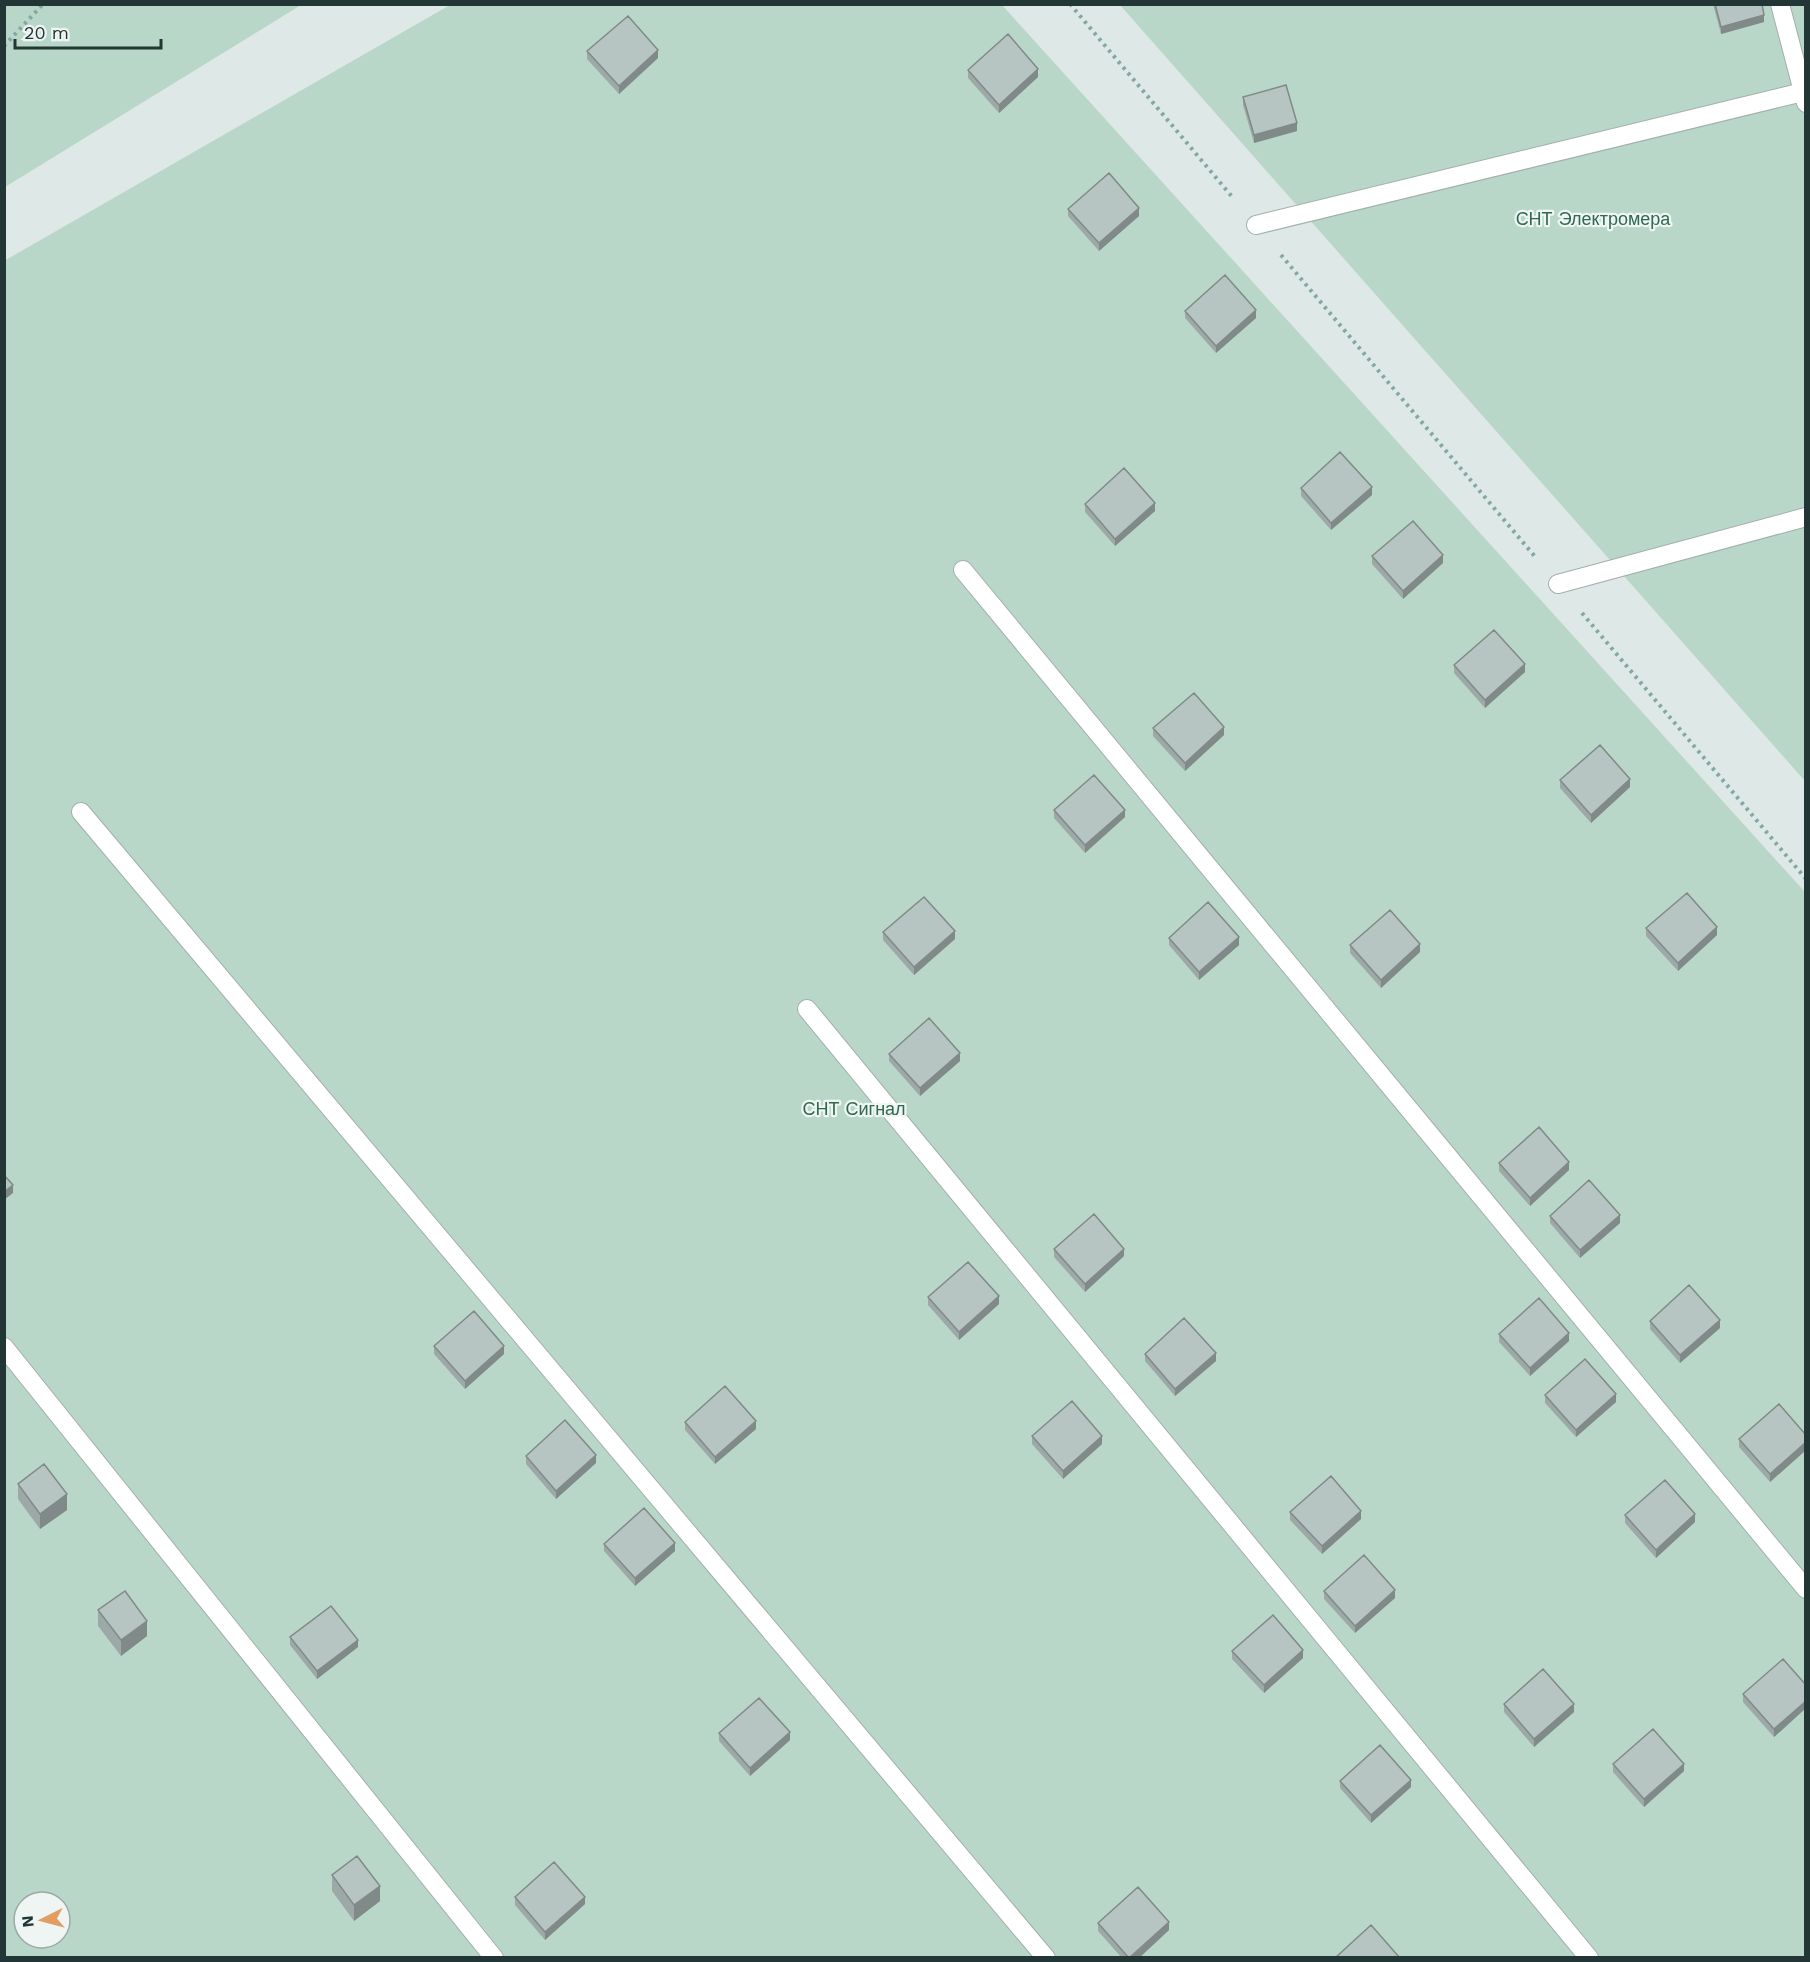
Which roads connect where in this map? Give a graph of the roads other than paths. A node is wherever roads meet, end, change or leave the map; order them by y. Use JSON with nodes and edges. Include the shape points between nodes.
{"nodes":[{"id":1,"x":1780,"y":4,"type":"edge"},
{"id":2,"x":1804,"y":98,"type":"edge"},
{"id":3,"x":1256,"y":225,"type":"road end"},
{"id":4,"x":1806,"y":517,"type":"edge"},
{"id":5,"x":963,"y":570,"type":"dead end"},
{"id":6,"x":1558,"y":584,"type":"road end"},
{"id":7,"x":81,"y":812,"type":"dead end"},
{"id":8,"x":807,"y":1009,"type":"dead end"},
{"id":9,"x":4,"y":1347,"type":"edge"},
{"id":10,"x":1806,"y":1589,"type":"edge"},
{"id":11,"x":494,"y":1958,"type":"edge"},
{"id":12,"x":1046,"y":1958,"type":"edge"},
{"id":13,"x":1589,"y":1958,"type":"edge"}],
"edges":[{"from":1,"to":2,"type":"lane"},
{"from":2,"to":3,"type":"lane"},
{"from":4,"to":6,"type":"lane"},
{"from":5,"to":10,"type":"lane"},
{"from":7,"to":12,"type":"lane"},
{"from":8,"to":13,"type":"lane"},
{"from":9,"to":11,"type":"lane"}]}
